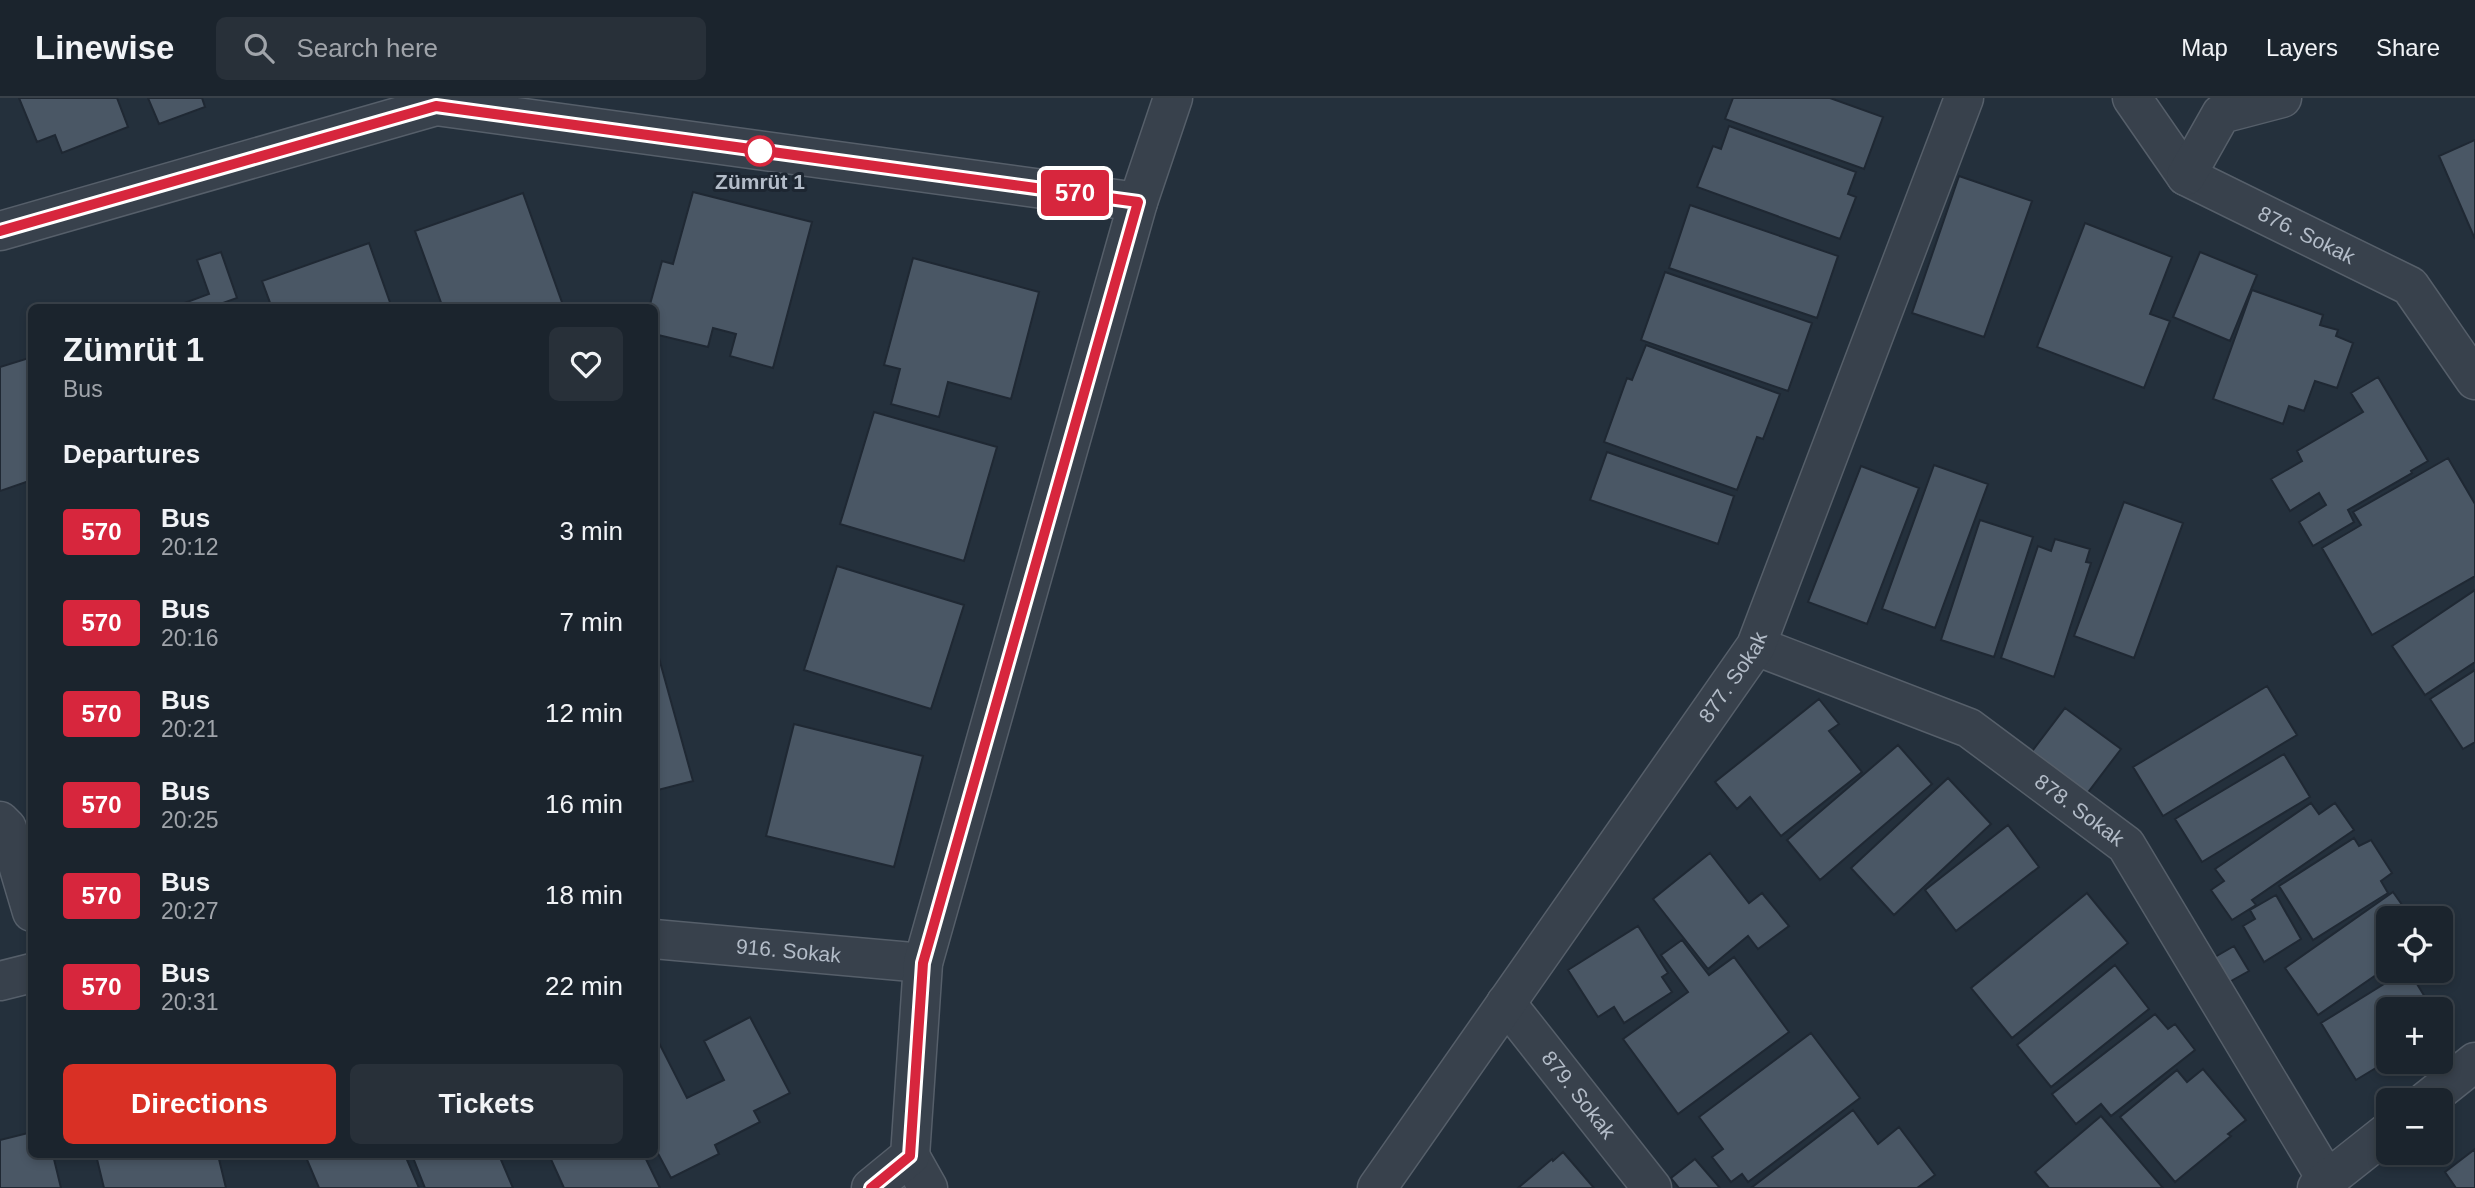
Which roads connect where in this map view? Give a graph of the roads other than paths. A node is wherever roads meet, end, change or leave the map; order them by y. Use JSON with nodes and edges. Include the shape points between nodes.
{"nodes":[{"id":1,"x":1173,"y":98,"type":"edge"},
{"id":2,"x":1964,"y":98,"type":"edge"},
{"id":3,"x":2132,"y":98,"type":"edge"},
{"id":4,"x":2282,"y":98,"type":"edge"},
{"id":5,"x":449,"y":102,"type":"edge"},
{"id":6,"x":2186,"y":177,"type":"junction"},
{"id":7,"x":1138,"y":202,"type":"junction"},
{"id":8,"x":0,"y":231,"type":"edge"},
{"id":9,"x":2471,"y":366,"type":"edge"},
{"id":10,"x":1756,"y":646,"type":"junction"},
{"id":11,"x":0,"y":821,"type":"edge"},
{"id":12,"x":28,"y":899,"type":"edge"},
{"id":13,"x":658,"y":939,"type":"edge"},
{"id":14,"x":923,"y":963,"type":"junction"},
{"id":15,"x":28,"y":973,"type":"edge"},
{"id":16,"x":0,"y":981,"type":"edge"},
{"id":17,"x":1506,"y":1003,"type":"junction"},
{"id":18,"x":2475,"y":1062,"type":"edge"},
{"id":19,"x":2442,"y":1088,"type":"edge"},
{"id":20,"x":2376,"y":1141,"type":"edge"},
{"id":21,"x":919,"y":1172,"type":"edge"},
{"id":22,"x":2322,"y":1184,"type":"edge"},
{"id":23,"x":871,"y":1188,"type":"edge"},
{"id":24,"x":1377,"y":1188,"type":"edge"},
{"id":25,"x":1652,"y":1188,"type":"edge"}],
"edges":[{"from":1,"to":7,"type":"street"},
{"from":2,"to":10,"type":"street","name":"877. Sokak"},
{"from":3,"to":6,"type":"street","name":"876. Sokak"},
{"from":4,"to":6,"type":"street","via":[[2221,114]]},
{"from":5,"to":7,"type":"street"},
{"from":5,"to":8,"type":"street"},
{"from":6,"to":9,"type":"street","name":"876. Sokak","via":[[2410,286]]},
{"from":7,"to":14,"type":"street"},
{"from":10,"to":17,"type":"street","name":"877. Sokak"},
{"from":10,"to":22,"type":"street","name":"878. Sokak","via":[[1969,728],[2126,845]]},
{"from":11,"to":12,"type":"street"},
{"from":13,"to":14,"type":"street","name":"916. Sokak"},
{"from":14,"to":21,"type":"street"},
{"from":15,"to":16,"type":"street"},
{"from":17,"to":24,"type":"street","name":"877. Sokak"},
{"from":17,"to":25,"type":"street","name":"879. Sokak"},
{"from":18,"to":19,"type":"street"},
{"from":20,"to":22,"type":"street"},
{"from":21,"to":23,"type":"street"}]}
